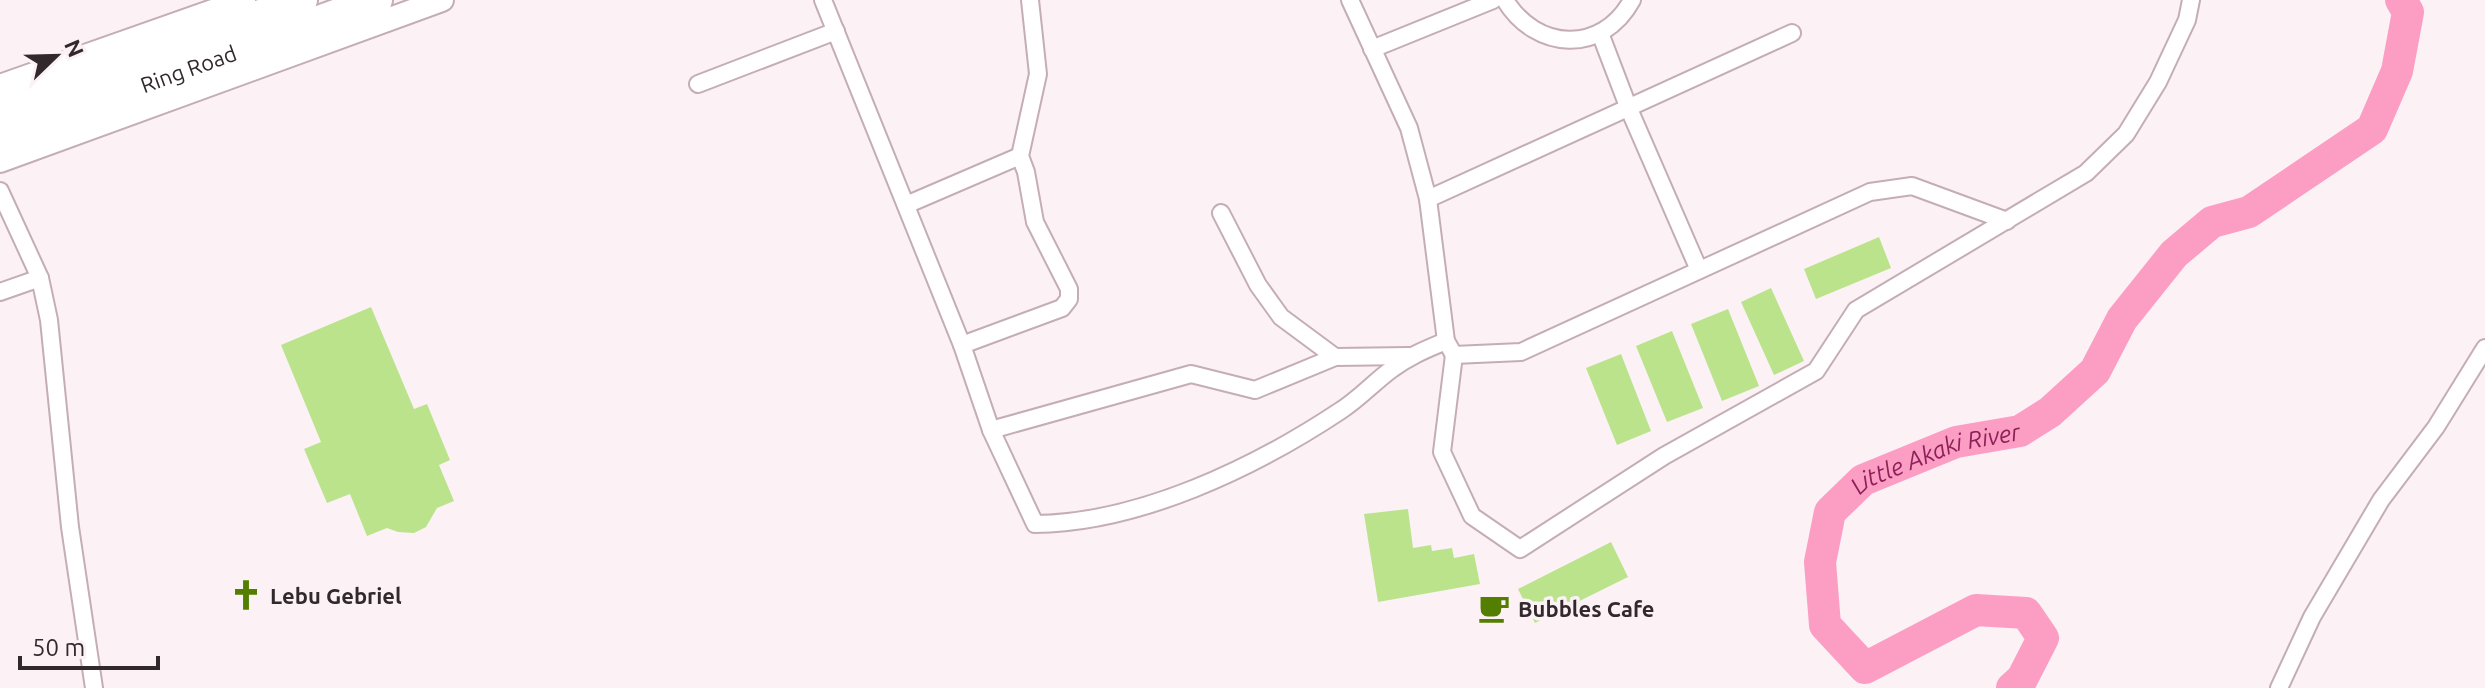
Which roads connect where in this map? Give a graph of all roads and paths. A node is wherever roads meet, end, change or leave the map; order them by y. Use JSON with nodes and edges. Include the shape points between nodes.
{"nodes":[{"id":1,"x":244,"y":0,"type":"edge"},
{"id":2,"x":302,"y":0,"type":"edge"},
{"id":3,"x":377,"y":0,"type":"edge"},
{"id":4,"x":442,"y":0,"type":"edge"},
{"id":5,"x":823,"y":0,"type":"edge"},
{"id":6,"x":1030,"y":0,"type":"edge"},
{"id":7,"x":1350,"y":0,"type":"edge"},
{"id":8,"x":1493,"y":0,"type":"edge"},
{"id":9,"x":1505,"y":0,"type":"edge"},
{"id":10,"x":1632,"y":0,"type":"edge"},
{"id":11,"x":2191,"y":0,"type":"edge"},
{"id":12,"x":836,"y":31,"type":"junction"},
{"id":13,"x":1600,"y":33,"type":"junction"},
{"id":14,"x":1792,"y":33,"type":"dead end"},
{"id":15,"x":1372,"y":49,"type":"junction"},
{"id":16,"x":698,"y":84,"type":"dead end"},
{"id":17,"x":0,"y":86,"type":"edge"},
{"id":18,"x":1629,"y":109,"type":"junction"},
{"id":19,"x":0,"y":110,"type":"edge"},
{"id":20,"x":0,"y":136,"type":"edge"},
{"id":21,"x":1020,"y":156,"type":"junction"},
{"id":22,"x":0,"y":161,"type":"edge"},
{"id":23,"x":0,"y":191,"type":"edge"},
{"id":24,"x":1428,"y":199,"type":"junction"},
{"id":25,"x":906,"y":205,"type":"junction"},
{"id":26,"x":1221,"y":213,"type":"dead end"},
{"id":27,"x":2007,"y":221,"type":"junction"},
{"id":28,"x":1699,"y":270,"type":"junction"},
{"id":29,"x":40,"y":278,"type":"junction"},
{"id":30,"x":0,"y":292,"type":"edge"},
{"id":31,"x":962,"y":345,"type":"junction"},
{"id":32,"x":1450,"y":348,"type":"junction"},
{"id":33,"x":2485,"y":348,"type":"edge"},
{"id":34,"x":1410,"y":356,"type":"junction"},
{"id":35,"x":1335,"y":357,"type":"junction"},
{"id":36,"x":991,"y":430,"type":"junction"},
{"id":37,"x":94,"y":688,"type":"edge"},
{"id":38,"x":2279,"y":688,"type":"edge"}],
"edges":[{"from":1,"to":17,"type":"street"},
{"from":2,"to":19,"type":"highway","name":"Ring Road"},
{"from":3,"to":20,"type":"highway","name":"Ring Road"},
{"from":4,"to":22,"type":"street"},
{"from":5,"to":12,"type":"street"},
{"from":6,"to":21,"type":"street","via":[[1038,74]]},
{"from":7,"to":15,"type":"street"},
{"from":8,"to":15,"type":"street"},
{"from":9,"to":13,"type":"street","via":[[1533,31],[1555,39],[1578,40]]},
{"from":10,"to":13,"type":"street"},
{"from":11,"to":27,"type":"street","via":[[2158,82],[2126,134],[2086,173]]},
{"from":12,"to":16,"type":"street"},
{"from":12,"to":25,"type":"street"},
{"from":13,"to":18,"type":"street"},
{"from":14,"to":18,"type":"street"},
{"from":15,"to":24,"type":"street","via":[[1409,128]]},
{"from":18,"to":24,"type":"street"},
{"from":18,"to":28,"type":"street"},
{"from":21,"to":25,"type":"street"},
{"from":21,"to":31,"type":"street","via":[[1035,222],[1069,289],[1069,299],[1062,308]]},
{"from":23,"to":29,"type":"street"},
{"from":24,"to":32,"type":"street"},
{"from":25,"to":31,"type":"street"},
{"from":26,"to":35,"type":"street","via":[[1281,317]]},
{"from":27,"to":28,"type":"street","via":[[1912,186],[1870,192]]},
{"from":27,"to":32,"type":"street","via":[[1856,310],[1816,371],[1664,456],[1520,549],[1472,516],[1442,452]]},
{"from":28,"to":32,"type":"street","via":[[1521,352]]},
{"from":29,"to":30,"type":"street"},
{"from":29,"to":37,"type":"street"},
{"from":31,"to":36,"type":"street"},
{"from":32,"to":34,"type":"street"},
{"from":33,"to":38,"type":"street","via":[[2436,427],[2381,500],[2312,617]]},
{"from":34,"to":35,"type":"street"},
{"from":34,"to":36,"type":"street","via":[[1344,409],[1254,460],[1177,495],[1081,522],[1035,524]]},
{"from":35,"to":36,"type":"street","via":[[1255,390],[1191,374]]}]}
